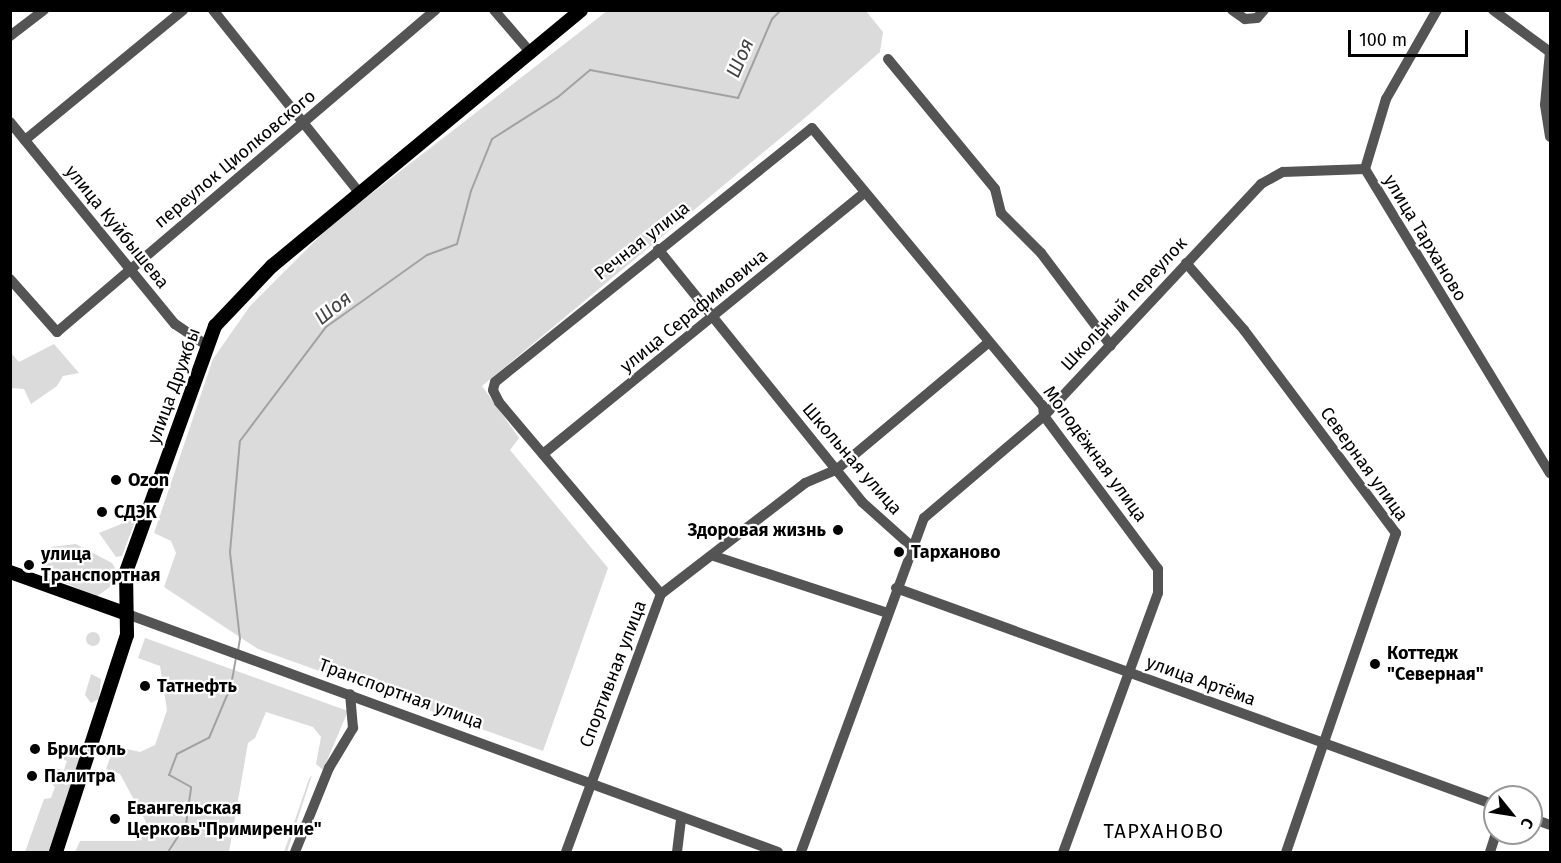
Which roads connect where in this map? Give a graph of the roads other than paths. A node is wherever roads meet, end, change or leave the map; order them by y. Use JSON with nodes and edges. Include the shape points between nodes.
{"nodes":[{"id":1,"x":44,"y":10,"type":"edge"},
{"id":2,"x":183,"y":10,"type":"edge"},
{"id":3,"x":213,"y":10,"type":"edge"},
{"id":4,"x":435,"y":10,"type":"edge"},
{"id":5,"x":494,"y":10,"type":"edge"},
{"id":6,"x":581,"y":10,"type":"edge"},
{"id":7,"x":1232,"y":10,"type":"edge"},
{"id":8,"x":1264,"y":10,"type":"edge"},
{"id":9,"x":1437,"y":10,"type":"edge"},
{"id":10,"x":1493,"y":10,"type":"edge"},
{"id":11,"x":10,"y":36,"type":"edge"},
{"id":12,"x":1550,"y":52,"type":"edge"},
{"id":13,"x":531,"y":53,"type":"junction"},
{"id":14,"x":888,"y":59,"type":"dead end"},
{"id":15,"x":10,"y":122,"type":"edge"},
{"id":16,"x":306,"y":122,"type":"junction"},
{"id":17,"x":812,"y":128,"type":"joint"},
{"id":18,"x":1551,"y":137,"type":"edge"},
{"id":19,"x":25,"y":140,"type":"junction"},
{"id":20,"x":1365,"y":169,"type":"junction"},
{"id":21,"x":358,"y":192,"type":"junction"},
{"id":22,"x":864,"y":193,"type":"junction"},
{"id":23,"x":658,"y":249,"type":"junction"},
{"id":24,"x":1186,"y":263,"type":"junction"},
{"id":25,"x":130,"y":268,"type":"junction"},
{"id":26,"x":10,"y":279,"type":"edge"},
{"id":27,"x":714,"y":316,"type":"junction"},
{"id":28,"x":988,"y":342,"type":"junction"},
{"id":29,"x":206,"y":345,"type":"junction"},
{"id":30,"x":1111,"y":346,"type":"junction"},
{"id":31,"x":495,"y":382,"type":"joint"},
{"id":32,"x":1044,"y":416,"type":"junction"},
{"id":33,"x":543,"y":454,"type":"junction"},
{"id":34,"x":836,"y":470,"type":"junction"},
{"id":35,"x":1551,"y":473,"type":"edge"},
{"id":36,"x":911,"y":546,"type":"junction"},
{"id":37,"x":714,"y":556,"type":"junction"},
{"id":38,"x":10,"y":572,"type":"edge"},
{"id":39,"x":126,"y":572,"type":"junction"},
{"id":40,"x":896,"y":588,"type":"junction"},
{"id":41,"x":661,"y":594,"type":"junction"},
{"id":42,"x":105,"y":606,"type":"junction"},
{"id":43,"x":887,"y":613,"type":"junction"},
{"id":44,"x":127,"y":614,"type":"junction"},
{"id":45,"x":1127,"y":672,"type":"junction"},
{"id":46,"x":350,"y":694,"type":"junction"},
{"id":47,"x":1324,"y":743,"type":"junction"},
{"id":48,"x":590,"y":783,"type":"junction"},
{"id":49,"x":1483,"y":801,"type":"edge"},
{"id":50,"x":681,"y":817,"type":"junction"},
{"id":51,"x":56,"y":852,"type":"edge"},
{"id":52,"x":295,"y":852,"type":"edge"},
{"id":53,"x":566,"y":852,"type":"edge"},
{"id":54,"x":677,"y":852,"type":"edge"},
{"id":55,"x":778,"y":852,"type":"edge"},
{"id":56,"x":801,"y":852,"type":"edge"},
{"id":57,"x":1063,"y":852,"type":"edge"},
{"id":58,"x":1286,"y":852,"type":"edge"}],
"edges":[{"from":1,"to":11,"type":"street"},
{"from":2,"to":19,"type":"street"},
{"from":3,"to":16,"type":"street"},
{"from":4,"to":16,"type":"street","name":"переулок Циолковского"},
{"from":5,"to":13,"type":"street"},
{"from":6,"to":13,"type":"main road","name":"улица Дружбы"},
{"from":7,"to":8,"type":"street","via":[[1245,19],[1257,18]]},
{"from":9,"to":20,"type":"street","name":"улица Тарханово","via":[[1386,99]]},
{"from":10,"to":12,"type":"street"},
{"from":12,"to":18,"type":"street","via":[[1545,105]]},
{"from":13,"to":21,"type":"main road","name":"улица Дружбы"},
{"from":14,"to":30,"type":"street","via":[[995,189],[1001,213],[1041,253]]},
{"from":15,"to":19,"type":"street","name":"улица Куйбышева"},
{"from":16,"to":21,"type":"street"},
{"from":16,"to":25,"type":"street","name":"переулок Циолковского"},
{"from":17,"to":22,"type":"street","name":"Молодёжная улица"},
{"from":17,"to":23,"type":"street","name":"Речная улица"},
{"from":19,"to":25,"type":"street","name":"улица Куйбышева"},
{"from":20,"to":24,"type":"street","name":"Школьный переулок","via":[[1283,172],[1261,184],[1235,208]]},
{"from":20,"to":35,"type":"street","name":"улица Тарханово"},
{"from":21,"to":29,"type":"main road","name":"улица Дружбы","via":[[250,286],[222,316]]},
{"from":22,"to":27,"type":"street","name":"улица Серафимовича"},
{"from":22,"to":28,"type":"street","name":"Молодёжная улица"},
{"from":23,"to":27,"type":"street","name":"Школьная улица"},
{"from":23,"to":31,"type":"street","name":"Речная улица"},
{"from":24,"to":30,"type":"street","name":"Школьный переулок"},
{"from":24,"to":47,"type":"street","name":"Северная улица","via":[[1244,330],[1396,533]]},
{"from":25,"to":26,"type":"street","name":"переулок Циолковского","via":[[57,332]]},
{"from":25,"to":29,"type":"street","name":"улица Куйбышева","via":[[175,324]]},
{"from":27,"to":33,"type":"street","name":"улица Серафимовича"},
{"from":27,"to":34,"type":"street","name":"Школьная улица"},
{"from":28,"to":32,"type":"street","name":"Молодёжная улица","via":[[1043,406]]},
{"from":28,"to":34,"type":"street"},
{"from":29,"to":39,"type":"main road","name":"улица Дружбы"},
{"from":30,"to":32,"type":"street","name":"Школьный переулок"},
{"from":31,"to":33,"type":"street","name":"Спортивная улица","via":[[493,390],[499,402]]},
{"from":32,"to":36,"type":"street","name":"Школьный переулок","via":[[924,518]]},
{"from":32,"to":45,"type":"street","name":"Молодёжная улица","via":[[1158,568],[1158,593]]},
{"from":33,"to":41,"type":"street","name":"Спортивная улица"},
{"from":34,"to":36,"type":"street","name":"Школьная улица","via":[[878,519]]},
{"from":34,"to":37,"type":"street","via":[[805,483]]},
{"from":36,"to":40,"type":"street"},
{"from":37,"to":41,"type":"street"},
{"from":37,"to":43,"type":"street"},
{"from":38,"to":42,"type":"main road","name":"Транспортная улица"},
{"from":39,"to":42,"type":"main road"},
{"from":39,"to":44,"type":"main road","name":"улица Дружбы"},
{"from":40,"to":43,"type":"street"},
{"from":40,"to":45,"type":"street","name":"улица Артёма"},
{"from":41,"to":48,"type":"street","name":"Спортивная улица"},
{"from":42,"to":44,"type":"main road","name":"Транспортная улица"},
{"from":43,"to":56,"type":"street"},
{"from":44,"to":46,"type":"street","name":"Транспортная улица"},
{"from":44,"to":51,"type":"main road","name":"улица Дружбы","via":[[122,652]]},
{"from":45,"to":47,"type":"street","name":"улица Артёма"},
{"from":45,"to":57,"type":"street","name":"Молодёжная улица"},
{"from":46,"to":48,"type":"street","name":"Транспортная улица"},
{"from":46,"to":52,"type":"street","via":[[353,728],[329,768]]},
{"from":47,"to":49,"type":"street","name":"улица Артёма"},
{"from":47,"to":58,"type":"street","name":"Северная улица"},
{"from":48,"to":50,"type":"street","name":"Транспортная улица"},
{"from":48,"to":53,"type":"street","name":"Спортивная улица"},
{"from":50,"to":54,"type":"street"},
{"from":50,"to":55,"type":"street","name":"Транспортная улица"}]}
